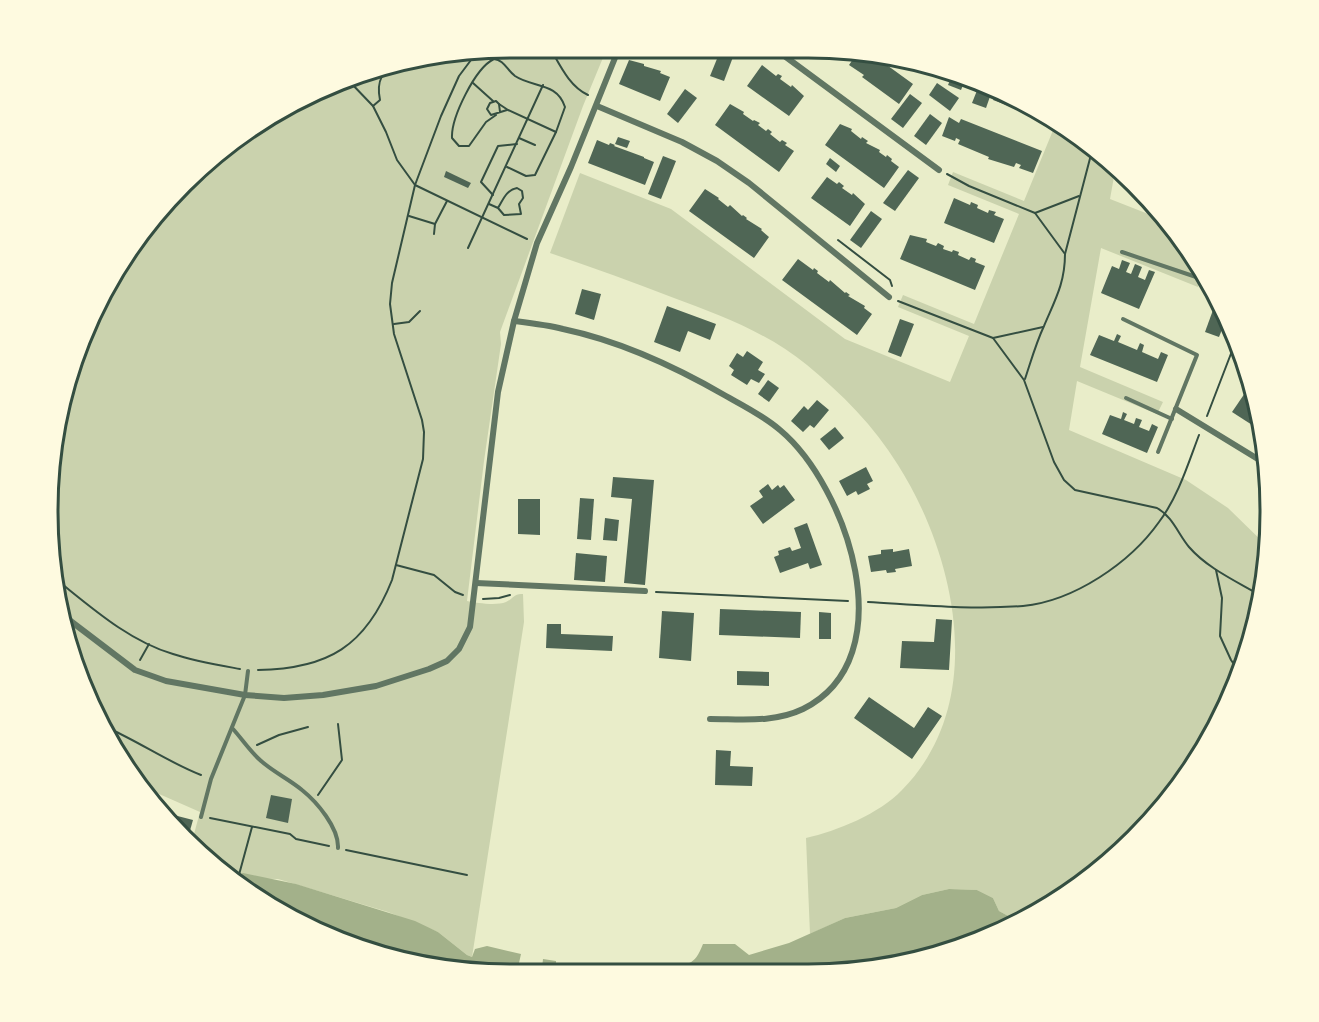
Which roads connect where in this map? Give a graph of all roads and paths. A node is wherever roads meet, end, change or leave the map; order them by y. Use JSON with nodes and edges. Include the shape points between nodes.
{"nodes":[{"id":1,"x":556,"y":58,"type":"edge"},
{"id":2,"x":615,"y":58,"type":"edge"},
{"id":3,"x":787,"y":58,"type":"edge"},
{"id":4,"x":471,"y":60,"type":"edge"},
{"id":5,"x":381,"y":78,"type":"edge"},
{"id":6,"x":473,"y":83,"type":"junction"},
{"id":7,"x":543,"y":85,"type":"junction"},
{"id":8,"x":355,"y":87,"type":"edge"},
{"id":9,"x":486,"y":96,"type":"junction"},
{"id":10,"x":496,"y":102,"type":"junction"},
{"id":11,"x":598,"y":103,"type":"junction"},
{"id":12,"x":500,"y":104,"type":"junction"},
{"id":13,"x":373,"y":106,"type":"junction"},
{"id":14,"x":488,"y":107,"type":"junction"},
{"id":15,"x":508,"y":110,"type":"junction"},
{"id":16,"x":498,"y":114,"type":"junction"},
{"id":17,"x":528,"y":119,"type":"junction"},
{"id":18,"x":486,"y":122,"type":"junction"},
{"id":19,"x":556,"y":132,"type":"junction"},
{"id":20,"x":519,"y":138,"type":"junction"},
{"id":21,"x":517,"y":144,"type":"junction"},
{"id":22,"x":535,"y":145,"type":"dead end"},
{"id":23,"x":1090,"y":158,"type":"edge"},
{"id":24,"x":507,"y":166,"type":"junction"},
{"id":25,"x":939,"y":170,"type":"joint"},
{"id":26,"x":415,"y":185,"type":"junction"},
{"id":27,"x":493,"y":196,"type":"junction"},
{"id":28,"x":1079,"y":196,"type":"junction"},
{"id":29,"x":448,"y":200,"type":"junction"},
{"id":30,"x":489,"y":204,"type":"junction"},
{"id":31,"x":498,"y":208,"type":"junction"},
{"id":32,"x":1035,"y":213,"type":"junction"},
{"id":33,"x":409,"y":216,"type":"junction"},
{"id":34,"x":483,"y":218,"type":"junction"},
{"id":35,"x":435,"y":224,"type":"junction"},
{"id":36,"x":434,"y":234,"type":"dead end"},
{"id":37,"x":537,"y":243,"type":"junction"},
{"id":38,"x":468,"y":248,"type":"dead end"},
{"id":39,"x":1122,"y":252,"type":"dead end"},
{"id":40,"x":1065,"y":255,"type":"junction"},
{"id":41,"x":1195,"y":276,"type":"edge"},
{"id":42,"x":889,"y":297,"type":"joint"},
{"id":43,"x":420,"y":311,"type":"dead end"},
{"id":44,"x":1123,"y":319,"type":"dead end"},
{"id":45,"x":514,"y":321,"type":"junction"},
{"id":46,"x":393,"y":324,"type":"junction"},
{"id":47,"x":1044,"y":327,"type":"junction"},
{"id":48,"x":993,"y":338,"type":"junction"},
{"id":49,"x":1231,"y":353,"type":"edge"},
{"id":50,"x":1024,"y":380,"type":"junction"},
{"id":51,"x":1126,"y":398,"type":"dead end"},
{"id":52,"x":1176,"y":409,"type":"junction"},
{"id":53,"x":1172,"y":418,"type":"junction"},
{"id":54,"x":1203,"y":425,"type":"junction"},
{"id":55,"x":1158,"y":452,"type":"dead end"},
{"id":56,"x":1258,"y":459,"type":"edge"},
{"id":57,"x":1165,"y":513,"type":"junction"},
{"id":58,"x":396,"y":565,"type":"junction"},
{"id":59,"x":1216,"y":570,"type":"junction"},
{"id":60,"x":476,"y":583,"type":"junction"},
{"id":61,"x":65,"y":586,"type":"edge"},
{"id":62,"x":521,"y":587,"type":"junction"},
{"id":63,"x":645,"y":591,"type":"joint"},
{"id":64,"x":1253,"y":591,"type":"edge"},
{"id":65,"x":474,"y":598,"type":"junction"},
{"id":66,"x":859,"y":602,"type":"junction"},
{"id":67,"x":73,"y":623,"type":"edge"},
{"id":68,"x":149,"y":644,"type":"junction"},
{"id":69,"x":1233,"y":663,"type":"edge"},
{"id":70,"x":135,"y":670,"type":"junction"},
{"id":71,"x":248,"y":671,"type":"junction"},
{"id":72,"x":245,"y":695,"type":"junction"},
{"id":73,"x":710,"y":719,"type":"dead end"},
{"id":74,"x":338,"y":724,"type":"dead end"},
{"id":75,"x":309,"y":727,"type":"dead end"},
{"id":76,"x":233,"y":729,"type":"junction"},
{"id":77,"x":116,"y":732,"type":"edge"},
{"id":78,"x":249,"y":749,"type":"junction"},
{"id":79,"x":211,"y":779,"type":"junction"},
{"id":80,"x":313,"y":800,"type":"junction"},
{"id":81,"x":201,"y":816,"type":"dead end"},
{"id":82,"x":252,"y":827,"type":"dead end"},
{"id":83,"x":339,"y":848,"type":"dead end"},
{"id":84,"x":240,"y":873,"type":"edge"}],
"edges":[{"from":1,"to":11,"type":"path","via":[[580,91]]},
{"from":2,"to":11,"type":"street"},
{"from":3,"to":25,"type":"street"},
{"from":4,"to":26,"type":"path","via":[[459,75]]},
{"from":5,"to":13,"type":"path","via":[[380,100]]},
{"from":6,"to":7,"type":"path","via":[[483,68],[498,59],[519,78]]},
{"from":6,"to":9,"type":"path"},
{"from":6,"to":18,"type":"path","via":[[453,124],[452,138],[459,146],[469,146]]},
{"from":7,"to":17,"type":"path"},
{"from":7,"to":19,"type":"path","via":[[556,92],[565,107]]},
{"from":8,"to":13,"type":"path"},
{"from":9,"to":10,"type":"path"},
{"from":9,"to":14,"type":"path"},
{"from":10,"to":12,"type":"path"},
{"from":10,"to":14,"type":"path"},
{"from":11,"to":37,"type":"street"},
{"from":11,"to":42,"type":"street","via":[[717,161]]},
{"from":12,"to":15,"type":"path"},
{"from":12,"to":16,"type":"path"},
{"from":13,"to":26,"type":"path","via":[[397,160]]},
{"from":14,"to":16,"type":"path","via":[[491,115]]},
{"from":14,"to":18,"type":"path"},
{"from":15,"to":16,"type":"path"},
{"from":15,"to":17,"type":"path"},
{"from":16,"to":18,"type":"path"},
{"from":17,"to":19,"type":"path"},
{"from":17,"to":20,"type":"path"},
{"from":19,"to":24,"type":"path","via":[[535,175],[526,176]]},
{"from":20,"to":21,"type":"path"},
{"from":20,"to":22,"type":"path"},
{"from":21,"to":24,"type":"path"},
{"from":21,"to":27,"type":"path","via":[[498,146],[481,182]]},
{"from":23,"to":28,"type":"path"},
{"from":24,"to":27,"type":"path"},
{"from":25,"to":32,"type":"path"},
{"from":26,"to":29,"type":"path"},
{"from":26,"to":33,"type":"path"},
{"from":27,"to":30,"type":"path"},
{"from":28,"to":32,"type":"path"},
{"from":28,"to":40,"type":"path"},
{"from":29,"to":34,"type":"path"},
{"from":29,"to":35,"type":"path"},
{"from":30,"to":31,"type":"path"},
{"from":30,"to":34,"type":"path"},
{"from":31,"to":31,"type":"path","via":[[508,192],[514,188],[522,191],[521,214],[504,215]]},
{"from":32,"to":40,"type":"path"},
{"from":33,"to":35,"type":"path"},
{"from":33,"to":46,"type":"path","via":[[392,283]]},
{"from":34,"to":37,"type":"path"},
{"from":34,"to":38,"type":"path"},
{"from":35,"to":36,"type":"path"},
{"from":37,"to":45,"type":"street"},
{"from":39,"to":41,"type":"lane"},
{"from":40,"to":47,"type":"path","via":[[1058,299]]},
{"from":42,"to":48,"type":"path"},
{"from":43,"to":46,"type":"path","via":[[409,322]]},
{"from":44,"to":52,"type":"lane","via":[[1197,355]]},
{"from":45,"to":60,"type":"street","via":[[498,392]]},
{"from":45,"to":66,"type":"street","via":[[599,338],[640,354],[701,381],[781,431],[813,468],[835,506],[850,550]]},
{"from":46,"to":58,"type":"path","via":[[397,348],[422,420],[424,446]]},
{"from":47,"to":48,"type":"path"},
{"from":47,"to":50,"type":"path"},
{"from":48,"to":50,"type":"path"},
{"from":49,"to":54,"type":"path"},
{"from":50,"to":57,"type":"path","via":[[1049,452],[1064,480],[1076,490]]},
{"from":51,"to":53,"type":"lane"},
{"from":52,"to":53,"type":"lane"},
{"from":52,"to":54,"type":"street"},
{"from":53,"to":55,"type":"lane"},
{"from":54,"to":56,"type":"street"},
{"from":54,"to":57,"type":"path"},
{"from":57,"to":59,"type":"path","via":[[1190,548]]},
{"from":57,"to":66,"type":"path","via":[[1127,557],[1068,594],[1025,606]]},
{"from":58,"to":65,"type":"path","via":[[434,575],[455,592]]},
{"from":58,"to":71,"type":"path","via":[[385,598],[362,634],[347,647],[304,666]]},
{"from":59,"to":64,"type":"path"},
{"from":59,"to":69,"type":"path","via":[[1222,598],[1220,636]]},
{"from":60,"to":62,"type":"street"},
{"from":60,"to":65,"type":"street"},
{"from":61,"to":68,"type":"path","via":[[100,615]]},
{"from":62,"to":63,"type":"street"},
{"from":62,"to":65,"type":"path","via":[[508,596]]},
{"from":63,"to":66,"type":"path"},
{"from":65,"to":72,"type":"street","via":[[470,627],[459,649],[447,661],[429,669],[376,686],[323,695]]},
{"from":66,"to":73,"type":"street","via":[[854,650],[839,678],[818,700],[786,716],[770,719]]},
{"from":67,"to":70,"type":"street"},
{"from":68,"to":70,"type":"path"},
{"from":68,"to":71,"type":"path","via":[[172,654]]},
{"from":70,"to":72,"type":"street","via":[[166,681]]},
{"from":71,"to":72,"type":"lane"},
{"from":72,"to":76,"type":"lane"},
{"from":74,"to":80,"type":"path","via":[[342,760]]},
{"from":75,"to":78,"type":"path"},
{"from":76,"to":78,"type":"lane"},
{"from":76,"to":79,"type":"lane"},
{"from":77,"to":79,"type":"path"},
{"from":78,"to":80,"type":"lane"},
{"from":79,"to":81,"type":"lane"},
{"from":80,"to":83,"type":"lane","via":[[336,834]]},
{"from":82,"to":84,"type":"path"}]}
